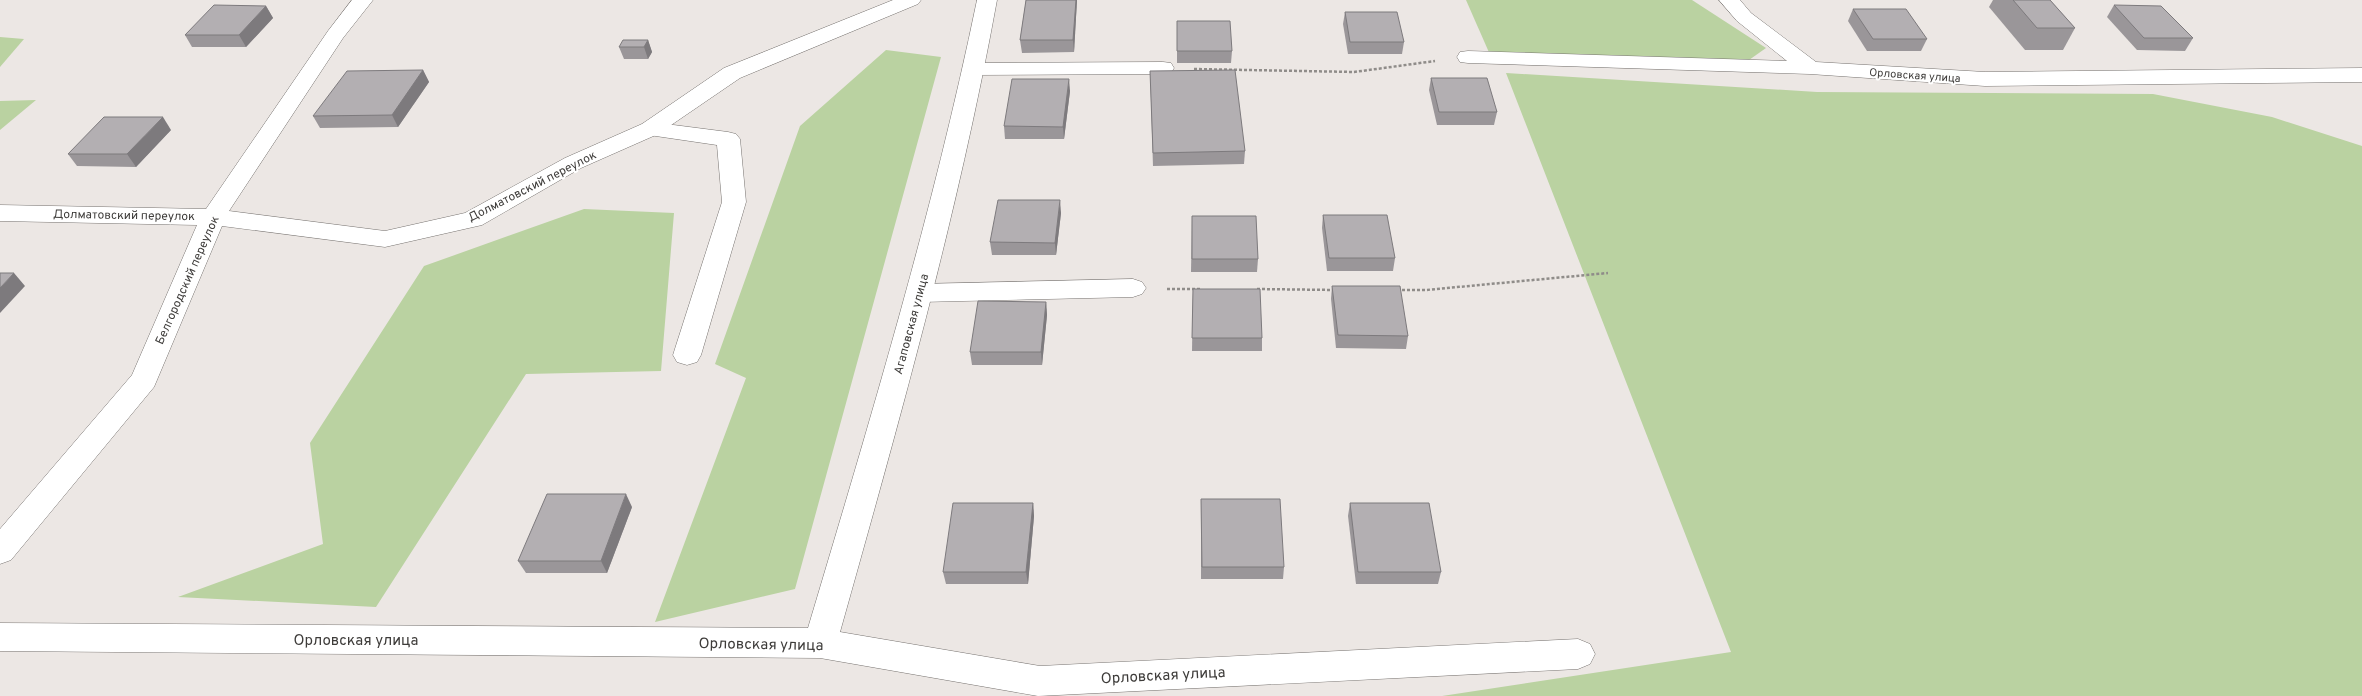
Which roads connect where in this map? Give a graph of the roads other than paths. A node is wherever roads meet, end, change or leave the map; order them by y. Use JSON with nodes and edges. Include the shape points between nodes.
{"nodes":[{"id":1,"x":363,"y":0,"type":"edge"},
{"id":2,"x":911,"y":0,"type":"edge"},
{"id":3,"x":987,"y":0,"type":"edge"},
{"id":4,"x":1729,"y":0,"type":"edge"},
{"id":5,"x":1468,"y":57,"type":"road end"},
{"id":6,"x":975,"y":68,"type":"junction"},
{"id":7,"x":1163,"y":68,"type":"road end"},
{"id":8,"x":1810,"y":68,"type":"junction"},
{"id":9,"x":2362,"y":75,"type":"edge"},
{"id":10,"x":650,"y":129,"type":"junction"},
{"id":11,"x":0,"y":213,"type":"edge"},
{"id":12,"x":214,"y":217,"type":"junction"},
{"id":13,"x":1133,"y":288,"type":"road end"},
{"id":14,"x":920,"y":293,"type":"junction"},
{"id":15,"x":687,"y":355,"type":"dead end"},
{"id":16,"x":0,"y":551,"type":"edge"},
{"id":17,"x":0,"y":637,"type":"edge"},
{"id":18,"x":820,"y":644,"type":"junction"},
{"id":19,"x":1578,"y":654,"type":"dead end"}],
"edges":[{"from":1,"to":12,"type":"street","name":"Белгородский переулок","via":[[335,34]]},
{"from":2,"to":10,"type":"street","name":"Долматовский переулок","via":[[732,73]]},
{"from":3,"to":6,"type":"street","name":"Агаповская улица"},
{"from":4,"to":8,"type":"street","via":[[1744,17]]},
{"from":5,"to":8,"type":"street","name":"Орловская улица"},
{"from":6,"to":7,"type":"street"},
{"from":6,"to":14,"type":"street","name":"Агаповская улица"},
{"from":8,"to":9,"type":"street","name":"Орловская улица","via":[[1985,79]]},
{"from":10,"to":12,"type":"street","name":"Долматовский переулок","via":[[573,163],[473,219],[385,238]]},
{"from":10,"to":15,"type":"street","via":[[728,139],[734,202]]},
{"from":11,"to":12,"type":"street","name":"Долматовский переулок"},
{"from":12,"to":16,"type":"street","name":"Белгородский переулок","via":[[144,380]]},
{"from":13,"to":14,"type":"street"},
{"from":14,"to":18,"type":"street","name":"Агаповская улица"},
{"from":17,"to":18,"type":"street","name":"Орловская улица"},
{"from":18,"to":19,"type":"street","name":"Орловская улица","via":[[1040,681]]}]}
